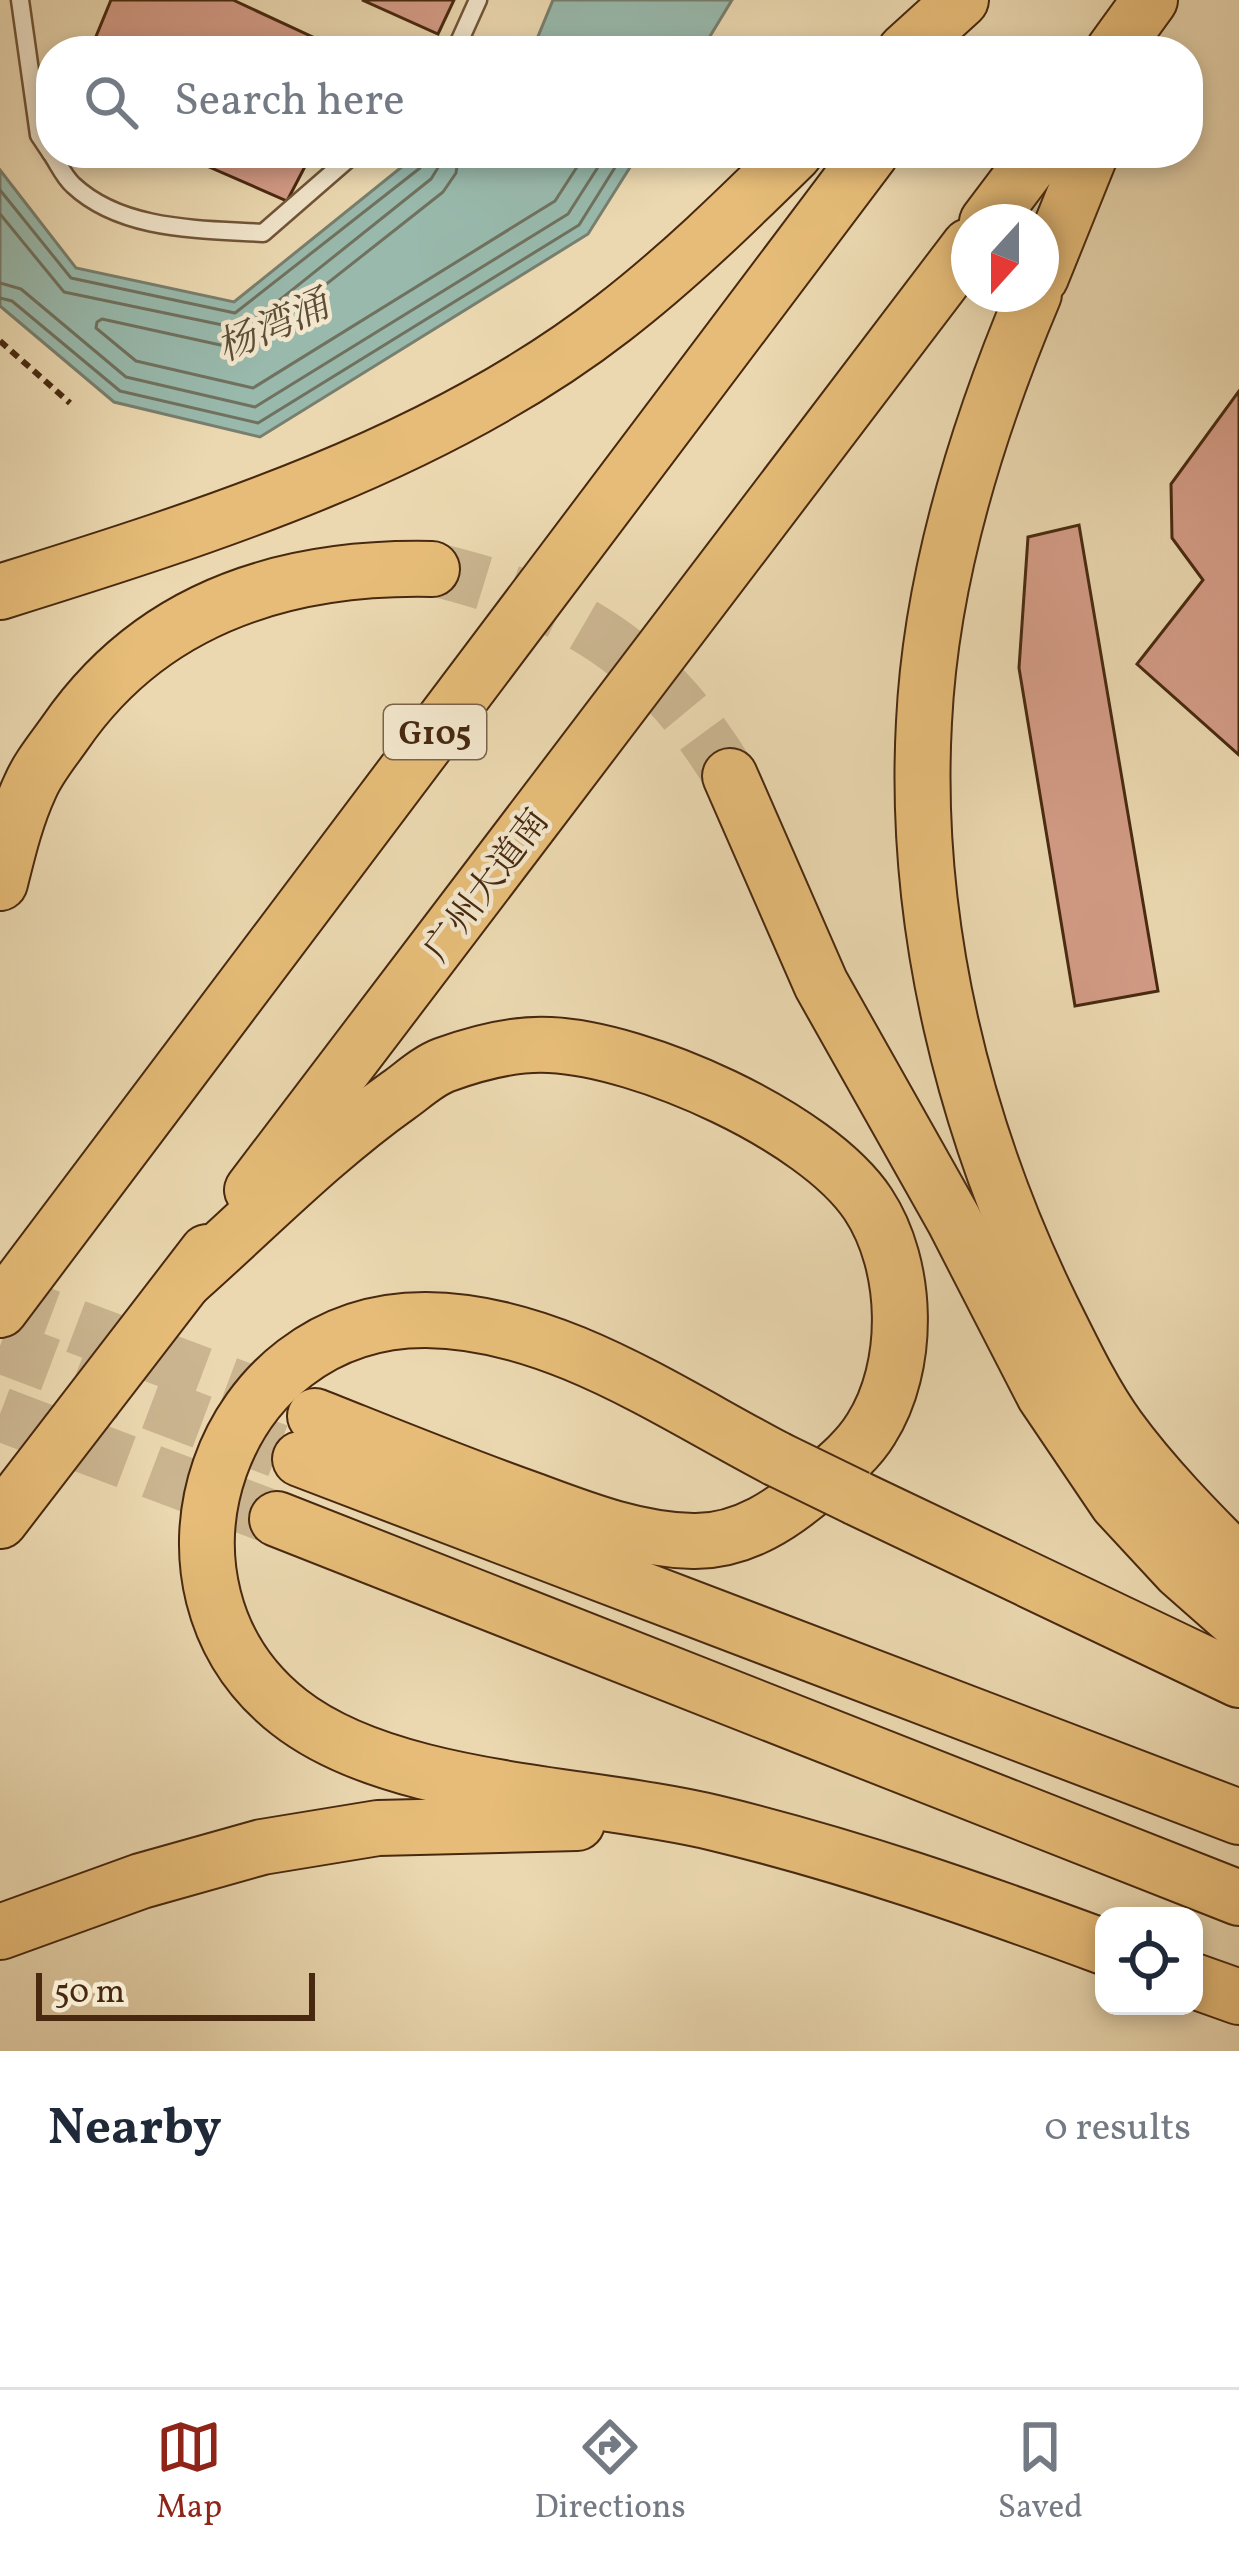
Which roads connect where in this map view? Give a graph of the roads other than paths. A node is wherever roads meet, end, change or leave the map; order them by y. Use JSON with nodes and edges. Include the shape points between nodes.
{"nodes":[{"id":1,"x":20,"y":0,"type":"edge"},
{"id":2,"x":478,"y":0,"type":"edge"},
{"id":3,"x":961,"y":0,"type":"edge"},
{"id":4,"x":986,"y":0,"type":"edge"},
{"id":5,"x":1150,"y":0,"type":"edge"},
{"id":6,"x":462,"y":36,"type":"edge"},
{"id":7,"x":921,"y":36,"type":"edge"},
{"id":8,"x":958,"y":36,"type":"edge"},
{"id":9,"x":1124,"y":36,"type":"edge"},
{"id":10,"x":1136,"y":36,"type":"edge"},
{"id":11,"x":36,"y":114,"type":"edge"},
{"id":12,"x":61,"y":168,"type":"edge"},
{"id":13,"x":338,"y":168,"type":"edge"},
{"id":14,"x":780,"y":168,"type":"edge"},
{"id":15,"x":860,"y":168,"type":"edge"},
{"id":16,"x":1028,"y":168,"type":"edge"},
{"id":17,"x":1085,"y":168,"type":"edge"},
{"id":18,"x":1001,"y":204,"type":"edge"},
{"id":19,"x":1059,"y":232,"type":"edge"},
{"id":20,"x":951,"y":270,"type":"edge"},
{"id":21,"x":1027,"y":312,"type":"edge"},
{"id":22,"x":432,"y":569,"type":"tunnel mouth"},
{"id":23,"x":0,"y":592,"type":"edge"},
{"id":24,"x":730,"y":776,"type":"tunnel mouth"},
{"id":25,"x":0,"y":884,"type":"edge"},
{"id":26,"x":186,"y":1280,"type":"junction"},
{"id":27,"x":0,"y":1310,"type":"edge"},
{"id":28,"x":277,"y":1519,"type":"tunnel mouth"},
{"id":29,"x":0,"y":1521,"type":"edge"},
{"id":30,"x":1239,"y":1563,"type":"edge"},
{"id":31,"x":1239,"y":1623,"type":"edge"},
{"id":32,"x":1239,"y":1681,"type":"edge"},
{"id":33,"x":1239,"y":1817,"type":"edge"},
{"id":34,"x":828,"y":1855,"type":"junction"},
{"id":35,"x":1239,"y":1898,"type":"edge"},
{"id":36,"x":0,"y":1932,"type":"edge"},
{"id":37,"x":1095,"y":1944,"type":"edge"},
{"id":38,"x":1203,"y":1984,"type":"edge"},
{"id":39,"x":1239,"y":1997,"type":"edge"}],
"edges":[{"from":1,"to":11,"type":"lane"},
{"from":2,"to":6,"type":"lane"},
{"from":3,"to":7,"type":"highway"},
{"from":4,"to":8,"type":"highway"},
{"from":5,"to":9,"type":"highway"},
{"from":5,"to":10,"type":"highway"},
{"from":12,"to":13,"type":"lane","via":[[72,184],[122,214],[263,233]]},
{"from":14,"to":23,"type":"highway","via":[[611,320],[505,390],[387,451],[197,529]]},
{"from":15,"to":27,"type":"highway","number":"G105"},
{"from":16,"to":18,"type":"highway"},
{"from":17,"to":19,"type":"highway"},
{"from":20,"to":26,"type":"highway","name":"广州大道南"},
{"from":21,"to":30,"type":"highway","via":[[971,466],[931,651],[922,800],[932,916],[981,1146],[1022,1248],[1118,1428]]},
{"from":22,"to":25,"type":"highway","via":[[326,574],[269,588],[128,658],[88,700],[31,784]]},
{"from":24,"to":31,"type":"highway","via":[[821,984],[1044,1395],[1117,1503]]},
{"from":26,"to":29,"type":"highway","name":"广州大道南"},
{"from":26,"to":33,"type":"highway","via":[[373,1113],[439,1066],[550,1045],[617,1054],[705,1088],[803,1142],[868,1203],[887,1242],[901,1335],[891,1390],[871,1431],[792,1508],[743,1533],[698,1541],[651,1537],[307,1438]]},
{"from":28,"to":35,"type":"highway"},
{"from":32,"to":34,"type":"highway","bridge":true,"via":[[579,1355],[495,1327],[425,1320],[371,1326],[278,1374],[248,1407],[209,1513],[208,1583],[239,1657],[289,1712],[368,1756],[715,1823]]},
{"from":34,"to":36,"type":"highway","via":[[705,1829],[378,1828],[262,1847]]},
{"from":34,"to":37,"type":"highway"},
{"from":38,"to":39,"type":"highway"}]}
